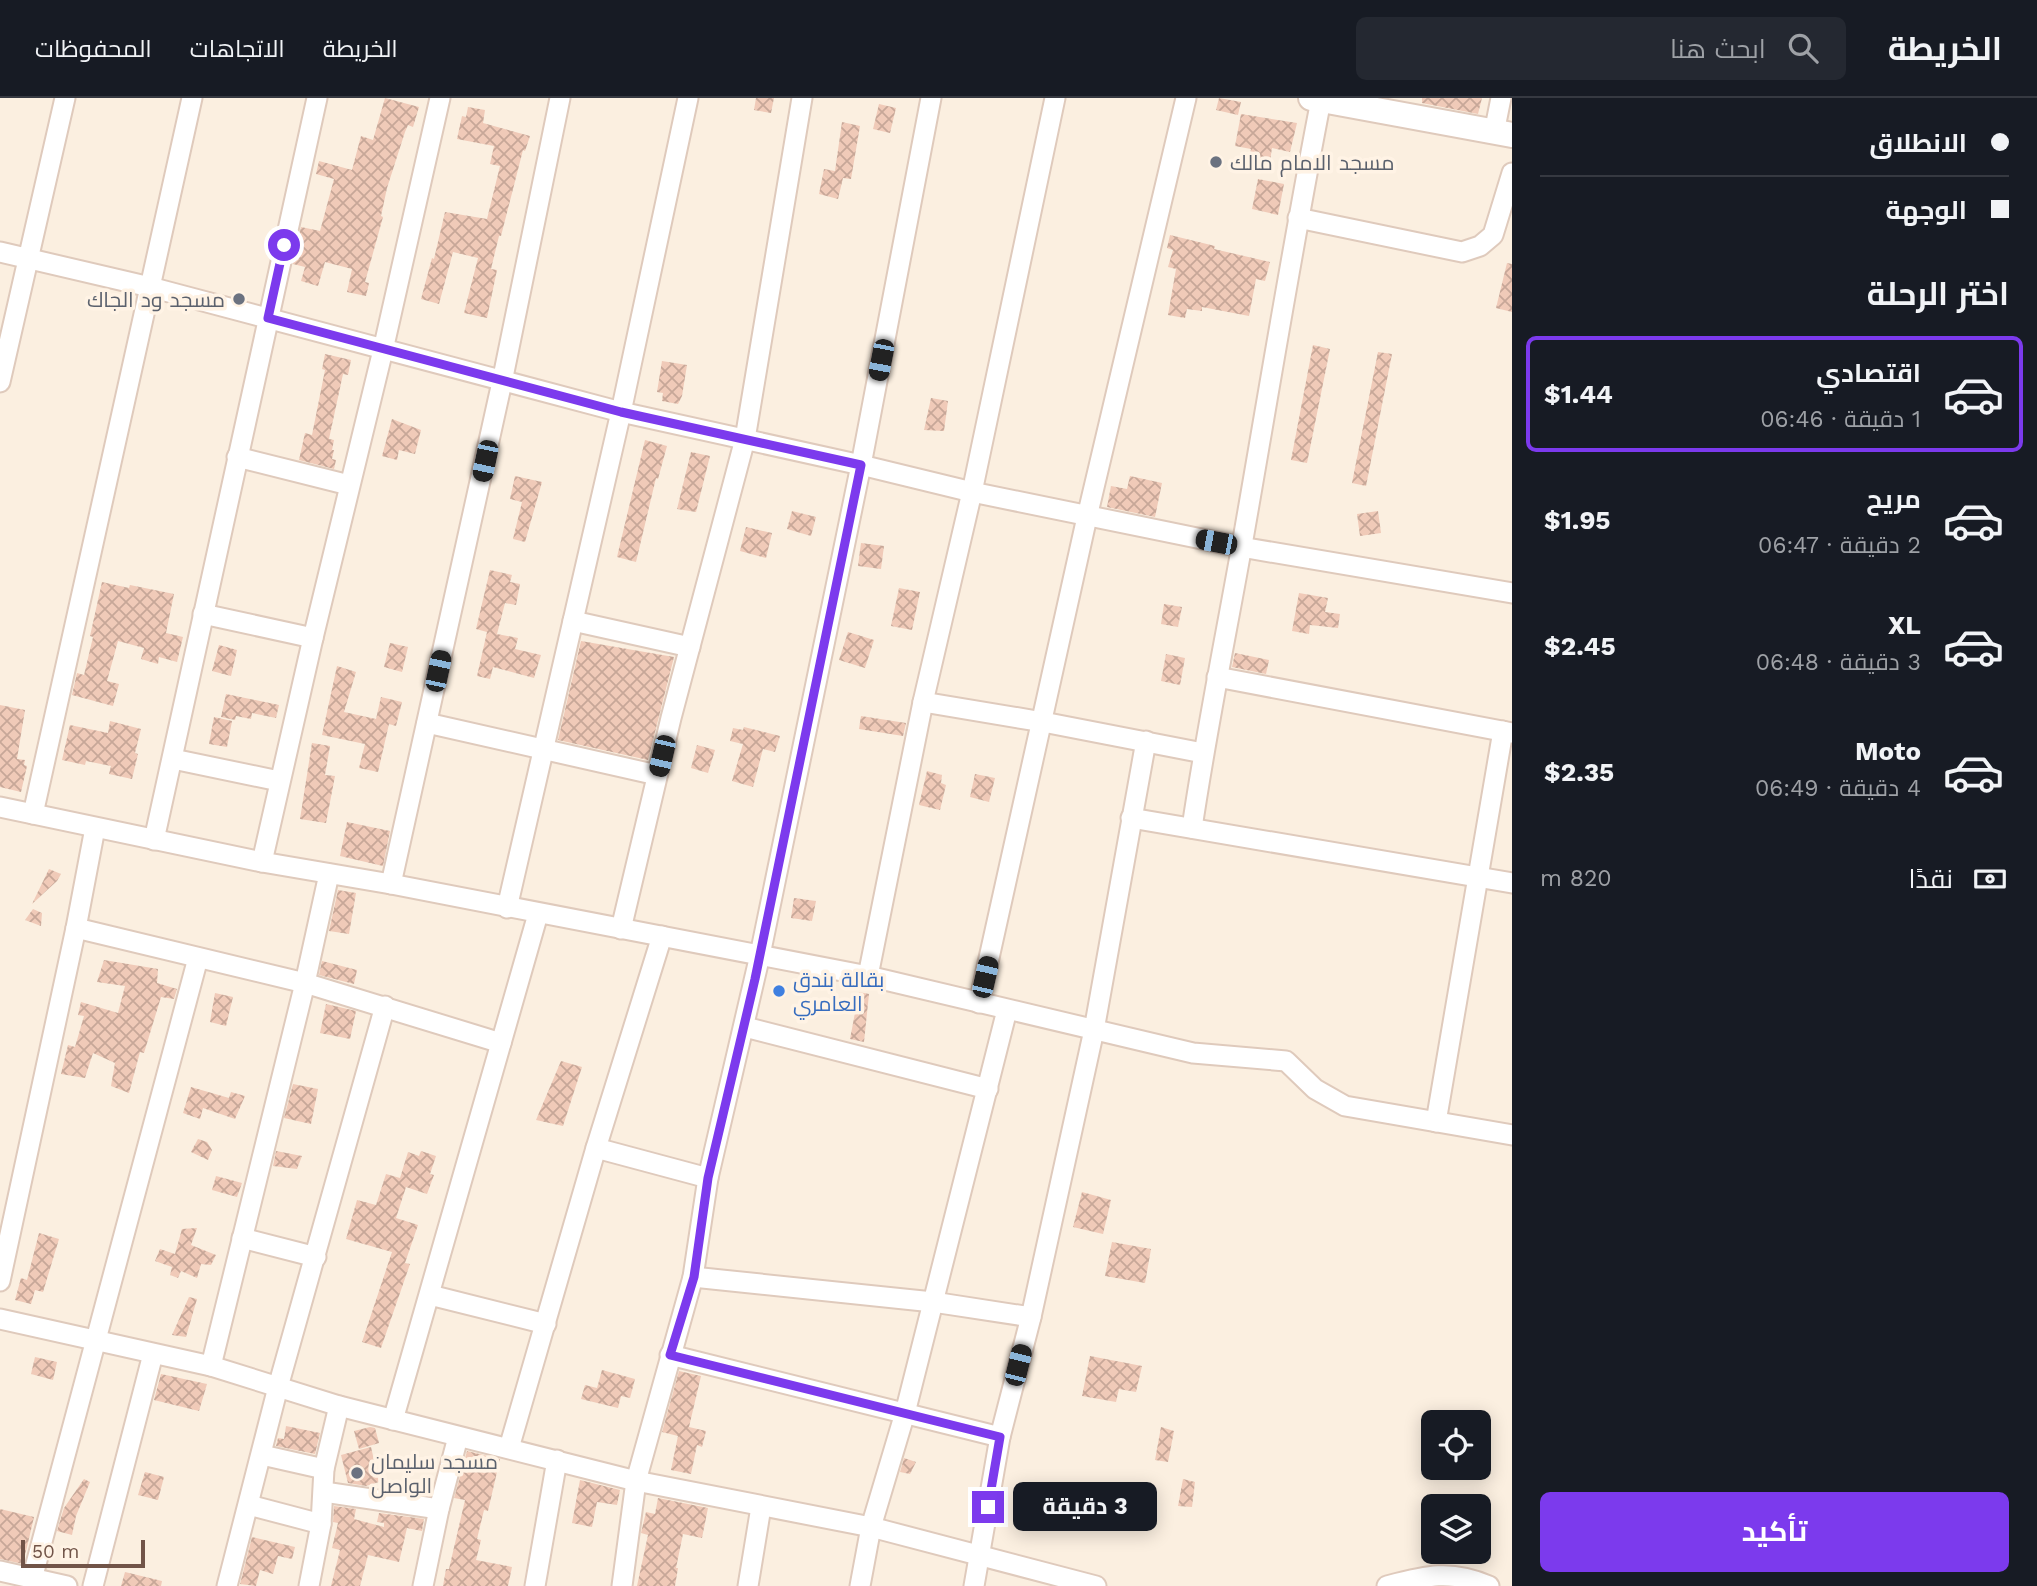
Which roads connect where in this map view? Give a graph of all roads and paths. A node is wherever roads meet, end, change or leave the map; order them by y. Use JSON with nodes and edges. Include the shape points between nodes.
{"nodes":[{"id":1,"x":65,"y":98,"type":"edge"},
{"id":2,"x":191,"y":98,"type":"edge"},
{"id":3,"x":317,"y":98,"type":"edge"},
{"id":4,"x":440,"y":98,"type":"edge"},
{"id":5,"x":560,"y":98,"type":"edge"},
{"id":6,"x":688,"y":98,"type":"edge"},
{"id":7,"x":802,"y":98,"type":"edge"},
{"id":8,"x":931,"y":98,"type":"edge"},
{"id":9,"x":1055,"y":98,"type":"edge"},
{"id":10,"x":1186,"y":98,"type":"edge"},
{"id":11,"x":1501,"y":98,"type":"edge"},
{"id":12,"x":1327,"y":100,"type":"edge"},
{"id":13,"x":1503,"y":134,"type":"edge"},
{"id":14,"x":1512,"y":173,"type":"edge"},
{"id":15,"x":1298,"y":218,"type":"junction"},
{"id":16,"x":0,"y":252,"type":"edge"},
{"id":17,"x":27,"y":259,"type":"junction"},
{"id":18,"x":149,"y":287,"type":"junction"},
{"id":19,"x":268,"y":318,"type":"junction"},
{"id":20,"x":383,"y":351,"type":"junction"},
{"id":21,"x":0,"y":382,"type":"edge"},
{"id":22,"x":502,"y":382,"type":"junction"},
{"id":23,"x":621,"y":412,"type":"junction"},
{"id":24,"x":746,"y":439,"type":"junction"},
{"id":25,"x":237,"y":457,"type":"junction"},
{"id":26,"x":861,"y":465,"type":"junction"},
{"id":27,"x":349,"y":485,"type":"junction"},
{"id":28,"x":972,"y":492,"type":"junction"},
{"id":29,"x":1087,"y":517,"type":"junction"},
{"id":30,"x":1241,"y":547,"type":"junction"},
{"id":31,"x":1512,"y":593,"type":"edge"},
{"id":32,"x":203,"y":614,"type":"junction"},
{"id":33,"x":573,"y":621,"type":"junction"},
{"id":34,"x":313,"y":638,"type":"junction"},
{"id":35,"x":690,"y":647,"type":"junction"},
{"id":36,"x":1217,"y":677,"type":"junction"},
{"id":37,"x":923,"y":702,"type":"junction"},
{"id":38,"x":1043,"y":722,"type":"junction"},
{"id":39,"x":427,"y":723,"type":"junction"},
{"id":40,"x":1507,"y":732,"type":"edge"},
{"id":41,"x":1146,"y":741,"type":"junction"},
{"id":42,"x":543,"y":750,"type":"junction"},
{"id":43,"x":1203,"y":753,"type":"junction"},
{"id":44,"x":173,"y":759,"type":"junction"},
{"id":45,"x":657,"y":775,"type":"junction"},
{"id":46,"x":279,"y":782,"type":"junction"},
{"id":47,"x":0,"y":807,"type":"edge"},
{"id":48,"x":33,"y":814,"type":"junction"},
{"id":49,"x":1131,"y":818,"type":"junction"},
{"id":50,"x":95,"y":828,"type":"junction"},
{"id":51,"x":1192,"y":828,"type":"junction"},
{"id":52,"x":154,"y":840,"type":"junction"},
{"id":53,"x":262,"y":862,"type":"junction"},
{"id":54,"x":329,"y":874,"type":"junction"},
{"id":55,"x":1476,"y":878,"type":"junction"},
{"id":56,"x":1512,"y":883,"type":"edge"},
{"id":57,"x":391,"y":884,"type":"junction"},
{"id":58,"x":507,"y":908,"type":"junction"},
{"id":59,"x":538,"y":914,"type":"junction"},
{"id":60,"x":76,"y":928,"type":"junction"},
{"id":61,"x":621,"y":929,"type":"junction"},
{"id":62,"x":662,"y":936,"type":"junction"},
{"id":63,"x":760,"y":954,"type":"junction"},
{"id":64,"x":198,"y":958,"type":"junction"},
{"id":65,"x":868,"y":976,"type":"junction"},
{"id":66,"x":305,"y":983,"type":"junction"},
{"id":67,"x":979,"y":1003,"type":"junction"},
{"id":68,"x":384,"y":1006,"type":"junction"},
{"id":69,"x":1007,"y":1010,"type":"junction"},
{"id":70,"x":745,"y":1027,"type":"junction"},
{"id":71,"x":1094,"y":1030,"type":"junction"},
{"id":72,"x":501,"y":1043,"type":"junction"},
{"id":73,"x":989,"y":1089,"type":"junction"},
{"id":74,"x":1436,"y":1122,"type":"junction"},
{"id":75,"x":1512,"y":1135,"type":"edge"},
{"id":76,"x":596,"y":1148,"type":"junction"},
{"id":77,"x":708,"y":1178,"type":"junction"},
{"id":78,"x":242,"y":1238,"type":"junction"},
{"id":79,"x":316,"y":1257,"type":"junction"},
{"id":80,"x":694,"y":1277,"type":"junction"},
{"id":81,"x":0,"y":1281,"type":"edge"},
{"id":82,"x":430,"y":1295,"type":"junction"},
{"id":83,"x":933,"y":1302,"type":"junction"},
{"id":84,"x":1031,"y":1317,"type":"junction"},
{"id":85,"x":0,"y":1319,"type":"edge"},
{"id":86,"x":546,"y":1324,"type":"junction"},
{"id":87,"x":97,"y":1341,"type":"junction"},
{"id":88,"x":153,"y":1354,"type":"junction"},
{"id":89,"x":670,"y":1355,"type":"junction"},
{"id":90,"x":211,"y":1366,"type":"junction"},
{"id":91,"x":278,"y":1387,"type":"junction"},
{"id":92,"x":339,"y":1406,"type":"junction"},
{"id":93,"x":905,"y":1413,"type":"junction"},
{"id":94,"x":393,"y":1420,"type":"junction"},
{"id":95,"x":458,"y":1437,"type":"junction"},
{"id":96,"x":1000,"y":1437,"type":"junction"},
{"id":97,"x":509,"y":1448,"type":"junction"},
{"id":98,"x":262,"y":1455,"type":"junction"},
{"id":99,"x":557,"y":1460,"type":"junction"},
{"id":100,"x":324,"y":1469,"type":"junction"},
{"id":101,"x":636,"y":1481,"type":"junction"},
{"id":102,"x":324,"y":1492,"type":"junction"},
{"id":103,"x":249,"y":1505,"type":"junction"},
{"id":104,"x":761,"y":1507,"type":"junction"},
{"id":105,"x":439,"y":1509,"type":"junction"},
{"id":106,"x":321,"y":1524,"type":"junction"},
{"id":107,"x":871,"y":1527,"type":"junction"},
{"id":108,"x":981,"y":1554,"type":"junction"},
{"id":109,"x":0,"y":1571,"type":"edge"},
{"id":110,"x":32,"y":1579,"type":"junction"},
{"id":111,"x":66,"y":1586,"type":"edge"},
{"id":112,"x":93,"y":1586,"type":"edge"},
{"id":113,"x":228,"y":1586,"type":"edge"},
{"id":114,"x":309,"y":1586,"type":"edge"},
{"id":115,"x":423,"y":1586,"type":"edge"},
{"id":116,"x":535,"y":1586,"type":"edge"},
{"id":117,"x":622,"y":1586,"type":"edge"},
{"id":118,"x":748,"y":1586,"type":"edge"},
{"id":119,"x":860,"y":1586,"type":"edge"},
{"id":120,"x":974,"y":1586,"type":"edge"},
{"id":121,"x":1096,"y":1586,"type":"edge"},
{"id":122,"x":1387,"y":1586,"type":"edge"},
{"id":123,"x":1489,"y":1586,"type":"edge"}],
"edges":[{"from":1,"to":17,"type":"street"},
{"from":2,"to":18,"type":"street"},
{"from":3,"to":19,"type":"street"},
{"from":4,"to":20,"type":"street"},
{"from":5,"to":22,"type":"street"},
{"from":6,"to":23,"type":"street"},
{"from":7,"to":24,"type":"street"},
{"from":8,"to":26,"type":"street"},
{"from":9,"to":28,"type":"street"},
{"from":10,"to":29,"type":"street"},
{"from":11,"to":13,"type":"street"},
{"from":12,"to":13,"type":"street"},
{"from":12,"to":15,"type":"street"},
{"from":14,"to":15,"type":"street","via":[[1493,235],[1462,252]]},
{"from":15,"to":30,"type":"street"},
{"from":16,"to":17,"type":"street"},
{"from":17,"to":18,"type":"street"},
{"from":17,"to":21,"type":"street"},
{"from":18,"to":19,"type":"street"},
{"from":18,"to":48,"type":"street"},
{"from":19,"to":20,"type":"street"},
{"from":19,"to":25,"type":"street"},
{"from":20,"to":22,"type":"street"},
{"from":20,"to":27,"type":"street"},
{"from":22,"to":23,"type":"street"},
{"from":22,"to":39,"type":"street"},
{"from":23,"to":24,"type":"street"},
{"from":23,"to":33,"type":"street"},
{"from":24,"to":26,"type":"street"},
{"from":24,"to":35,"type":"street"},
{"from":25,"to":27,"type":"street"},
{"from":25,"to":32,"type":"street"},
{"from":26,"to":28,"type":"street"},
{"from":26,"to":63,"type":"street"},
{"from":27,"to":34,"type":"street"},
{"from":28,"to":29,"type":"street"},
{"from":28,"to":37,"type":"street"},
{"from":29,"to":30,"type":"street"},
{"from":29,"to":38,"type":"street"},
{"from":30,"to":31,"type":"street"},
{"from":30,"to":36,"type":"street"},
{"from":32,"to":34,"type":"street"},
{"from":32,"to":44,"type":"street"},
{"from":33,"to":35,"type":"street"},
{"from":33,"to":42,"type":"street"},
{"from":34,"to":46,"type":"street"},
{"from":35,"to":45,"type":"street"},
{"from":36,"to":40,"type":"street"},
{"from":36,"to":43,"type":"street"},
{"from":37,"to":38,"type":"street"},
{"from":37,"to":65,"type":"street"},
{"from":38,"to":41,"type":"street"},
{"from":38,"to":67,"type":"street"},
{"from":39,"to":42,"type":"street"},
{"from":39,"to":57,"type":"street"},
{"from":40,"to":55,"type":"street"},
{"from":41,"to":43,"type":"street"},
{"from":41,"to":49,"type":"street"},
{"from":42,"to":45,"type":"street"},
{"from":42,"to":58,"type":"street"},
{"from":43,"to":51,"type":"street"},
{"from":44,"to":46,"type":"street"},
{"from":44,"to":52,"type":"street"},
{"from":45,"to":61,"type":"street"},
{"from":46,"to":53,"type":"street"},
{"from":47,"to":48,"type":"street"},
{"from":48,"to":50,"type":"street"},
{"from":49,"to":51,"type":"street"},
{"from":49,"to":71,"type":"street"},
{"from":50,"to":52,"type":"street"},
{"from":50,"to":60,"type":"street"},
{"from":51,"to":55,"type":"street"},
{"from":52,"to":53,"type":"street"},
{"from":53,"to":54,"type":"street"},
{"from":54,"to":57,"type":"street"},
{"from":54,"to":66,"type":"street"},
{"from":55,"to":56,"type":"street"},
{"from":55,"to":74,"type":"street"},
{"from":57,"to":58,"type":"street"},
{"from":58,"to":59,"type":"street"},
{"from":59,"to":61,"type":"street"},
{"from":59,"to":72,"type":"street"},
{"from":60,"to":64,"type":"street"},
{"from":60,"to":81,"type":"street"},
{"from":61,"to":62,"type":"street"},
{"from":62,"to":63,"type":"street"},
{"from":62,"to":76,"type":"street"},
{"from":63,"to":65,"type":"street"},
{"from":63,"to":70,"type":"street"},
{"from":64,"to":66,"type":"street"},
{"from":64,"to":87,"type":"street"},
{"from":65,"to":67,"type":"street"},
{"from":66,"to":68,"type":"street"},
{"from":66,"to":78,"type":"street"},
{"from":67,"to":69,"type":"street"},
{"from":68,"to":72,"type":"street"},
{"from":68,"to":79,"type":"street"},
{"from":69,"to":71,"type":"street"},
{"from":69,"to":73,"type":"street"},
{"from":70,"to":73,"type":"street"},
{"from":70,"to":77,"type":"street"},
{"from":71,"to":74,"type":"street","via":[[1193,1053],[1286,1061],[1315,1089],[1345,1106]]},
{"from":71,"to":84,"type":"street"},
{"from":72,"to":82,"type":"street"},
{"from":73,"to":83,"type":"street"},
{"from":74,"to":75,"type":"street"},
{"from":76,"to":77,"type":"street"},
{"from":76,"to":86,"type":"street"},
{"from":77,"to":80,"type":"street"},
{"from":78,"to":79,"type":"street"},
{"from":78,"to":90,"type":"street"},
{"from":79,"to":91,"type":"street"},
{"from":80,"to":83,"type":"street"},
{"from":80,"to":89,"type":"street"},
{"from":82,"to":86,"type":"street"},
{"from":82,"to":94,"type":"street"},
{"from":83,"to":84,"type":"street"},
{"from":83,"to":93,"type":"street"},
{"from":84,"to":96,"type":"street"},
{"from":85,"to":87,"type":"street"},
{"from":86,"to":97,"type":"street"},
{"from":87,"to":88,"type":"street"},
{"from":87,"to":110,"type":"street"},
{"from":88,"to":90,"type":"street"},
{"from":88,"to":112,"type":"street"},
{"from":89,"to":93,"type":"street"},
{"from":89,"to":101,"type":"street"},
{"from":90,"to":91,"type":"street"},
{"from":91,"to":92,"type":"street"},
{"from":91,"to":98,"type":"street"},
{"from":92,"to":94,"type":"street"},
{"from":92,"to":100,"type":"street"},
{"from":93,"to":96,"type":"street"},
{"from":93,"to":107,"type":"street"},
{"from":94,"to":95,"type":"street"},
{"from":95,"to":97,"type":"street"},
{"from":95,"to":105,"type":"street"},
{"from":96,"to":108,"type":"street"},
{"from":97,"to":99,"type":"street"},
{"from":98,"to":100,"type":"street"},
{"from":98,"to":103,"type":"street"},
{"from":99,"to":101,"type":"street"},
{"from":99,"to":116,"type":"street"},
{"from":100,"to":102,"type":"street"},
{"from":101,"to":104,"type":"street"},
{"from":101,"to":117,"type":"street"},
{"from":102,"to":105,"type":"street"},
{"from":102,"to":106,"type":"street"},
{"from":103,"to":106,"type":"street"},
{"from":103,"to":113,"type":"street"},
{"from":104,"to":107,"type":"street"},
{"from":104,"to":118,"type":"street"},
{"from":105,"to":115,"type":"street"},
{"from":106,"to":114,"type":"street"},
{"from":107,"to":108,"type":"street"},
{"from":107,"to":119,"type":"street"},
{"from":108,"to":120,"type":"street"},
{"from":108,"to":121,"type":"street"},
{"from":109,"to":110,"type":"street"},
{"from":110,"to":111,"type":"street"},
{"from":122,"to":123,"type":"street","via":[[1430,1575],[1471,1578]]}]}
